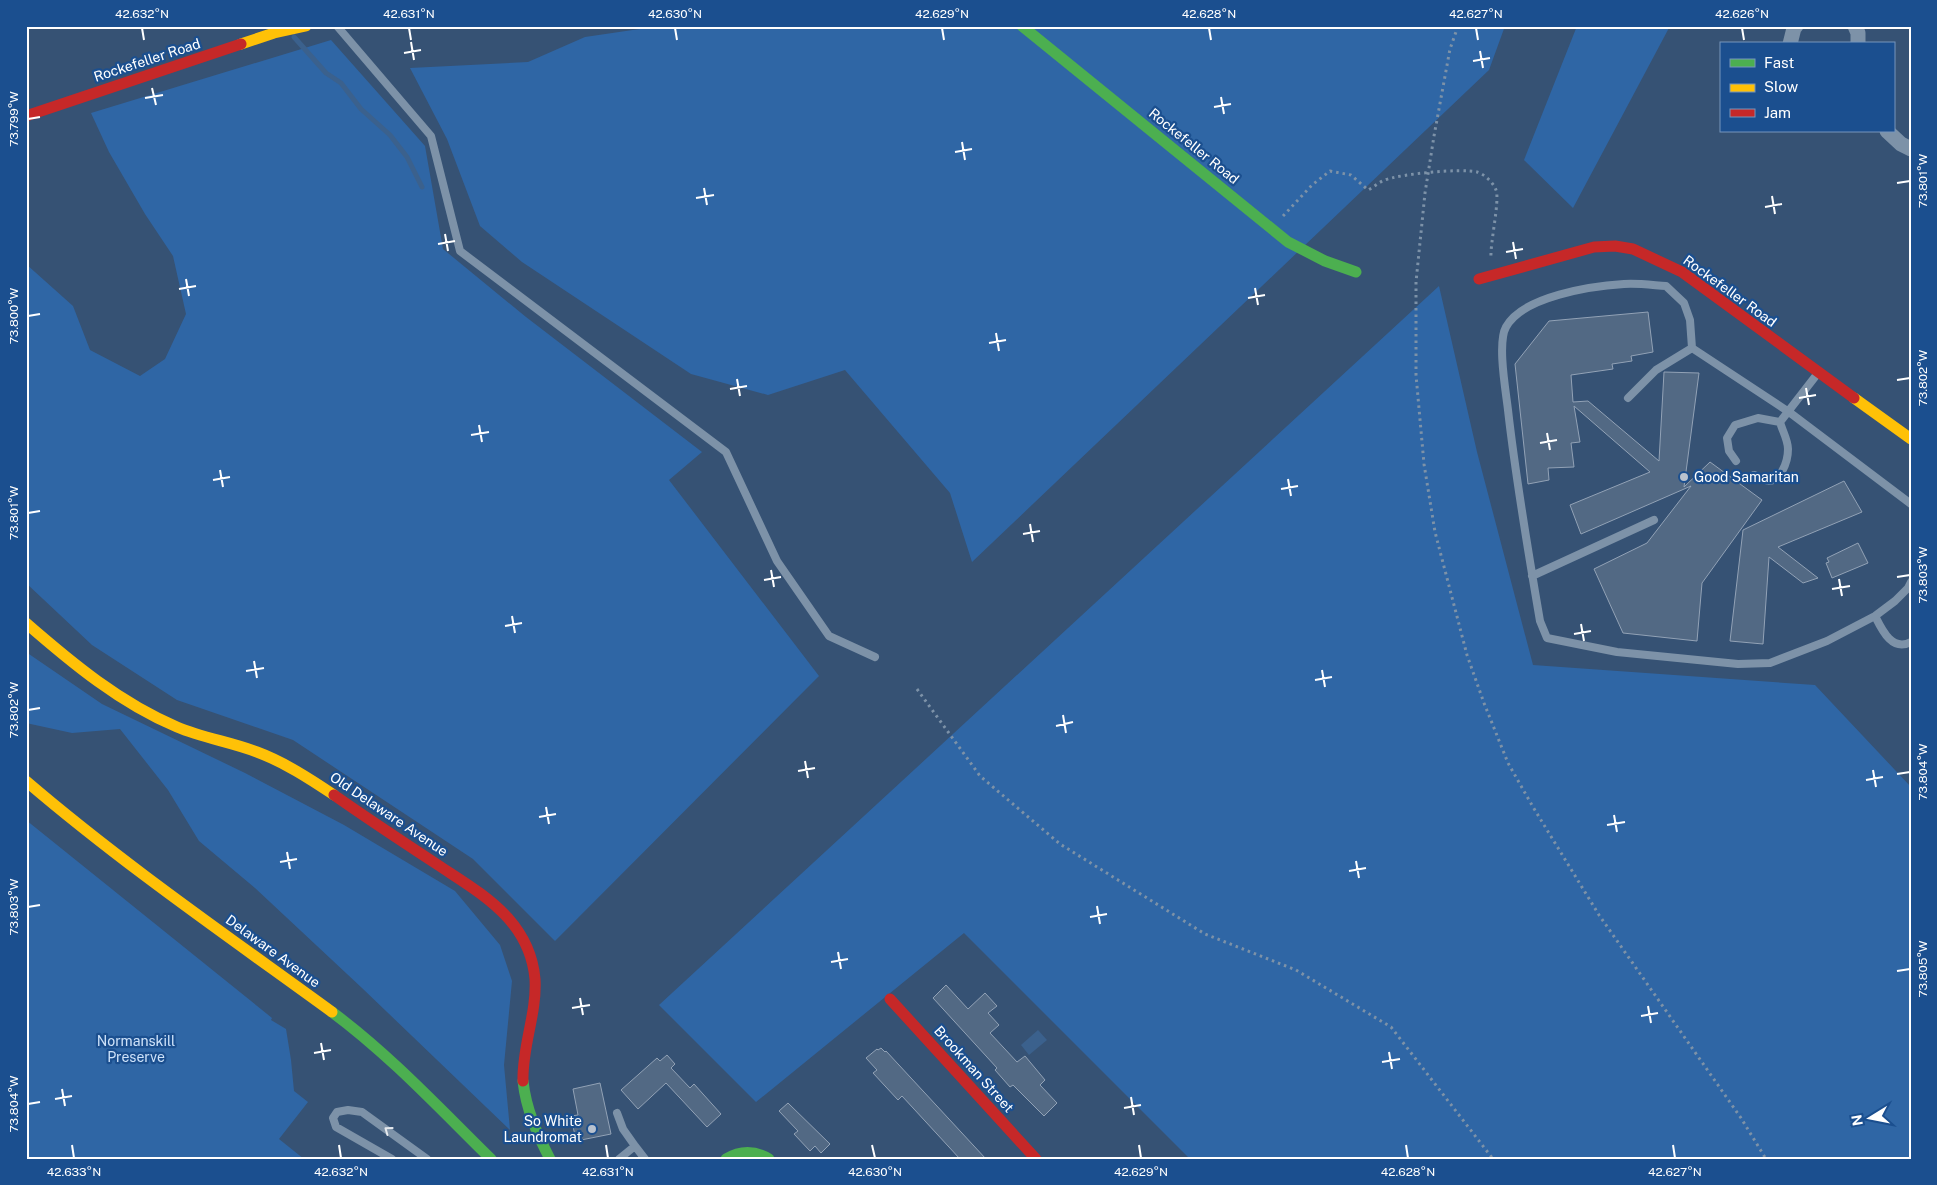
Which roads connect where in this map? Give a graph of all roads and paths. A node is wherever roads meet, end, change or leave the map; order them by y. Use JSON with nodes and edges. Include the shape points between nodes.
{"nodes":[{"id":1,"x":306,"y":26,"type":"edge"},
{"id":2,"x":337,"y":26,"type":"edge"},
{"id":3,"x":1022,"y":26,"type":"edge"},
{"id":4,"x":1458,"y":26,"type":"edge"},
{"id":5,"x":1796,"y":26,"type":"edge"},
{"id":6,"x":1855,"y":26,"type":"edge"},
{"id":7,"x":1790,"y":42,"type":"edge"},
{"id":8,"x":1858,"y":42,"type":"edge"},
{"id":9,"x":26,"y":116,"type":"edge"},
{"id":10,"x":1888,"y":132,"type":"edge"},
{"id":11,"x":1911,"y":149,"type":"edge"},
{"id":12,"x":1428,"y":172,"type":"junction"},
{"id":13,"x":1272,"y":228,"type":"junction"},
{"id":14,"x":1356,"y":272,"type":"dead end"},
{"id":15,"x":1492,"y":276,"type":"junction"},
{"id":16,"x":1479,"y":280,"type":"dead end"},
{"id":17,"x":1692,"y":348,"type":"junction"},
{"id":18,"x":1818,"y":372,"type":"junction"},
{"id":19,"x":1628,"y":398,"type":"dead end"},
{"id":20,"x":1788,"y":412,"type":"junction"},
{"id":21,"x":1780,"y":422,"type":"junction"},
{"id":22,"x":1910,"y":436,"type":"edge"},
{"id":23,"x":1736,"y":462,"type":"dead end"},
{"id":24,"x":1754,"y":475,"type":"dead end"},
{"id":25,"x":1911,"y":504,"type":"edge"},
{"id":26,"x":1654,"y":520,"type":"dead end"},
{"id":27,"x":1532,"y":576,"type":"junction"},
{"id":28,"x":1910,"y":588,"type":"edge"},
{"id":29,"x":1875,"y":616,"type":"junction"},
{"id":30,"x":26,"y":623,"type":"edge"},
{"id":31,"x":1911,"y":642,"type":"edge"},
{"id":32,"x":875,"y":657,"type":"dead end"},
{"id":33,"x":917,"y":689,"type":"dead end"},
{"id":34,"x":26,"y":781,"type":"edge"},
{"id":35,"x":890,"y":998,"type":"dead end"},
{"id":36,"x":616,"y":1113,"type":"dead end"},
{"id":37,"x":635,"y":1146,"type":"junction"},
{"id":38,"x":768,"y":1158,"type":"edge"},
{"id":39,"x":392,"y":1159,"type":"edge"},
{"id":40,"x":427,"y":1159,"type":"edge"},
{"id":41,"x":491,"y":1159,"type":"edge"},
{"id":42,"x":550,"y":1159,"type":"edge"},
{"id":43,"x":619,"y":1159,"type":"edge"},
{"id":44,"x":645,"y":1159,"type":"edge"},
{"id":45,"x":726,"y":1159,"type":"edge"},
{"id":46,"x":1036,"y":1159,"type":"edge"},
{"id":47,"x":1493,"y":1159,"type":"edge"},
{"id":48,"x":1766,"y":1159,"type":"edge"}],
"edges":[{"from":1,"to":9,"type":"street","name":"Rockefeller Road","via":[[274,33]]},
{"from":2,"to":32,"type":"lane","via":[[431,136],[460,251],[726,452],[777,562],[829,636]]},
{"from":3,"to":13,"type":"street","name":"Rockefeller Road"},
{"from":4,"to":12,"type":"path","via":[[1450,49]]},
{"from":5,"to":7,"type":"street"},
{"from":6,"to":8,"type":"street"},
{"from":10,"to":11,"type":"street"},
{"from":12,"to":13,"type":"path","via":[[1385,180],[1368,190],[1351,175],[1330,171],[1312,185]]},
{"from":12,"to":15,"type":"path","via":[[1478,172],[1497,191],[1490,247]]},
{"from":12,"to":48,"type":"path","via":[[1416,282],[1419,417],[1435,532],[1470,663],[1508,763],[1533,806],[1599,915],[1741,1118]]},
{"from":13,"to":14,"type":"street","name":"Rockefeller Road","via":[[1296,247]]},
{"from":15,"to":16,"type":"street","name":"Rockefeller Road"},
{"from":15,"to":18,"type":"street","name":"Rockefeller Road","via":[[1581,250],[1624,247],[1682,272]]},
{"from":17,"to":19,"type":"lane","via":[[1656,370]]},
{"from":17,"to":20,"type":"lane"},
{"from":17,"to":27,"type":"lane","via":[[1690,320],[1684,303],[1666,286],[1625,284],[1567,293],[1526,308],[1505,328],[1502,345],[1504,378]]},
{"from":18,"to":20,"type":"lane"},
{"from":18,"to":22,"type":"street","name":"Rockefeller Road"},
{"from":20,"to":21,"type":"lane"},
{"from":20,"to":25,"type":"lane"},
{"from":21,"to":23,"type":"lane","via":[[1758,418],[1735,425],[1727,438],[1729,451]]},
{"from":21,"to":24,"type":"lane","via":[[1788,448],[1780,475],[1766,481]]},
{"from":26,"to":27,"type":"lane"},
{"from":27,"to":29,"type":"lane","via":[[1540,621],[1547,638],[1617,652],[1738,664],[1770,663],[1827,641]]},
{"from":28,"to":29,"type":"lane"},
{"from":29,"to":31,"type":"lane","via":[[1883,634],[1894,643]]},
{"from":30,"to":42,"type":"street","name":"Old Delaware Avenue","via":[[61,654],[132,704],[176,727],[256,752],[296,771],[502,911],[523,937],[535,973],[535,999],[523,1080],[532,1120]]},
{"from":33,"to":47,"type":"path","via":[[980,776],[1060,844],[1205,934],[1296,970],[1391,1027]]},
{"from":34,"to":41,"type":"street","name":"Delaware Avenue","via":[[142,873],[356,1030]]},
{"from":35,"to":46,"type":"street","name":"Brookman Street"},
{"from":36,"to":37,"type":"lane"},
{"from":37,"to":43,"type":"lane"},
{"from":37,"to":44,"type":"lane"},
{"from":38,"to":45,"type":"street","via":[[748,1151],[735,1153]]},
{"from":40,"to":39,"type":"lane","one_way":true,"via":[[362,1112],[337,1112],[333,1118],[336,1128]]}]}
